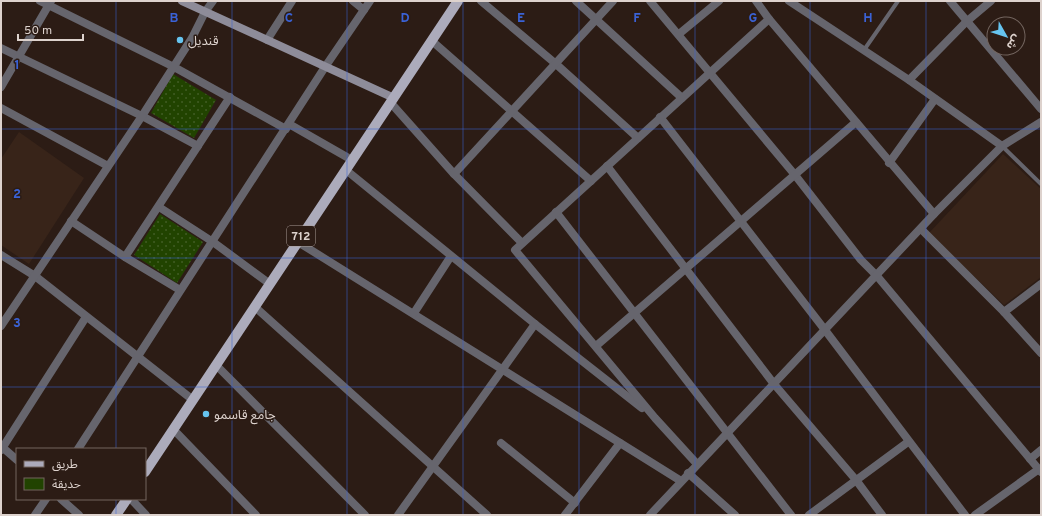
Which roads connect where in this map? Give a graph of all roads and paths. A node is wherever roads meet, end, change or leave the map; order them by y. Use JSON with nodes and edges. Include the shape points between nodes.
{"nodes":[{"id":1,"x":40,"y":1,"type":"edge"},
{"id":2,"x":182,"y":1,"type":"edge"},
{"id":3,"x":213,"y":1,"type":"edge"},
{"id":4,"x":292,"y":1,"type":"edge"},
{"id":5,"x":353,"y":1,"type":"edge"},
{"id":6,"x":370,"y":1,"type":"edge"},
{"id":7,"x":458,"y":1,"type":"edge"},
{"id":8,"x":481,"y":1,"type":"edge"},
{"id":9,"x":576,"y":1,"type":"edge"},
{"id":10,"x":613,"y":1,"type":"edge"},
{"id":11,"x":650,"y":1,"type":"edge"},
{"id":12,"x":719,"y":1,"type":"edge"},
{"id":13,"x":756,"y":1,"type":"edge"},
{"id":14,"x":789,"y":1,"type":"edge"},
{"id":15,"x":898,"y":1,"type":"edge"},
{"id":16,"x":950,"y":1,"type":"edge"},
{"id":17,"x":991,"y":1,"type":"edge"},
{"id":18,"x":50,"y":3,"type":"edge"},
{"id":19,"x":364,"y":10,"type":"junction"},
{"id":20,"x":205,"y":12,"type":"junction"},
{"id":21,"x":596,"y":19,"type":"junction"},
{"id":22,"x":769,"y":19,"type":"junction"},
{"id":23,"x":966,"y":22,"type":"junction"},
{"id":24,"x":679,"y":34,"type":"junction"},
{"id":25,"x":267,"y":40,"type":"junction"},
{"id":26,"x":432,"y":41,"type":"junction"},
{"id":27,"x":1,"y":48,"type":"edge"},
{"id":28,"x":864,"y":50,"type":"junction"},
{"id":29,"x":18,"y":57,"type":"junction"},
{"id":30,"x":556,"y":64,"type":"junction"},
{"id":31,"x":174,"y":67,"type":"junction"},
{"id":32,"x":325,"y":67,"type":"junction"},
{"id":33,"x":711,"y":72,"type":"junction"},
{"id":34,"x":909,"y":80,"type":"junction"},
{"id":35,"x":1,"y":87,"type":"edge"},
{"id":36,"x":230,"y":96,"type":"junction"},
{"id":37,"x":682,"y":98,"type":"junction"},
{"id":38,"x":935,"y":99,"type":"junction"},
{"id":39,"x":392,"y":100,"type":"junction"},
{"id":40,"x":1,"y":108,"type":"edge"},
{"id":41,"x":1041,"y":109,"type":"edge"},
{"id":42,"x":512,"y":112,"type":"junction"},
{"id":43,"x":142,"y":116,"type":"junction"},
{"id":44,"x":660,"y":118,"type":"junction"},
{"id":45,"x":856,"y":122,"type":"junction"},
{"id":46,"x":1041,"y":122,"type":"edge"},
{"id":47,"x":288,"y":127,"type":"junction"},
{"id":48,"x":638,"y":138,"type":"junction"},
{"id":49,"x":198,"y":146,"type":"junction"},
{"id":50,"x":1002,"y":146,"type":"junction"},
{"id":51,"x":352,"y":160,"type":"junction"},
{"id":52,"x":889,"y":163,"type":"junction"},
{"id":53,"x":108,"y":166,"type":"junction"},
{"id":54,"x":607,"y":166,"type":"junction"},
{"id":55,"x":346,"y":170,"type":"junction"},
{"id":56,"x":454,"y":174,"type":"junction"},
{"id":57,"x":795,"y":175,"type":"junction"},
{"id":58,"x":590,"y":181,"type":"junction"},
{"id":59,"x":1041,"y":184,"type":"edge"},
{"id":60,"x":159,"y":207,"type":"junction"},
{"id":61,"x":556,"y":212,"type":"junction"},
{"id":62,"x":934,"y":214,"type":"junction"},
{"id":63,"x":71,"y":221,"type":"junction"},
{"id":64,"x":740,"y":222,"type":"junction"},
{"id":65,"x":921,"y":229,"type":"junction"},
{"id":66,"x":213,"y":242,"type":"junction"},
{"id":67,"x":298,"y":242,"type":"junction"},
{"id":68,"x":522,"y":243,"type":"junction"},
{"id":69,"x":1,"y":255,"type":"edge"},
{"id":70,"x":451,"y":256,"type":"junction"},
{"id":71,"x":125,"y":257,"type":"junction"},
{"id":72,"x":686,"y":269,"type":"junction"},
{"id":73,"x":35,"y":276,"type":"junction"},
{"id":74,"x":877,"y":276,"type":"junction"},
{"id":75,"x":270,"y":284,"type":"junction"},
{"id":76,"x":1041,"y":284,"type":"edge"},
{"id":77,"x":180,"y":290,"type":"junction"},
{"id":78,"x":255,"y":307,"type":"junction"},
{"id":79,"x":1004,"y":312,"type":"junction"},
{"id":80,"x":414,"y":313,"type":"junction"},
{"id":81,"x":634,"y":313,"type":"junction"},
{"id":82,"x":86,"y":317,"type":"junction"},
{"id":83,"x":535,"y":324,"type":"junction"},
{"id":84,"x":1,"y":326,"type":"edge"},
{"id":85,"x":825,"y":330,"type":"junction"},
{"id":86,"x":596,"y":346,"type":"junction"},
{"id":87,"x":1041,"y":353,"type":"edge"},
{"id":88,"x":138,"y":356,"type":"junction"},
{"id":89,"x":216,"y":365,"type":"junction"},
{"id":90,"x":502,"y":369,"type":"junction"},
{"id":91,"x":774,"y":384,"type":"junction"},
{"id":92,"x":193,"y":400,"type":"junction"},
{"id":93,"x":655,"y":418,"type":"junction"},
{"id":94,"x":173,"y":429,"type":"junction"},
{"id":95,"x":727,"y":433,"type":"junction"},
{"id":96,"x":908,"y":442,"type":"junction"},
{"id":97,"x":501,"y":443,"type":"dead end"},
{"id":98,"x":620,"y":443,"type":"junction"},
{"id":99,"x":2,"y":448,"type":"edge"},
{"id":100,"x":79,"y":448,"type":"edge"},
{"id":101,"x":1041,"y":450,"type":"edge"},
{"id":102,"x":16,"y":459,"type":"edge"},
{"id":103,"x":1030,"y":459,"type":"junction"},
{"id":104,"x":697,"y":464,"type":"junction"},
{"id":105,"x":434,"y":466,"type":"junction"},
{"id":106,"x":146,"y":470,"type":"edge"},
{"id":107,"x":1040,"y":470,"type":"edge"},
{"id":108,"x":688,"y":473,"type":"junction"},
{"id":109,"x":856,"y":480,"type":"junction"},
{"id":110,"x":681,"y":481,"type":"junction"},
{"id":111,"x":45,"y":500,"type":"edge"},
{"id":112,"x":62,"y":500,"type":"edge"},
{"id":113,"x":126,"y":500,"type":"edge"},
{"id":114,"x":132,"y":500,"type":"edge"},
{"id":115,"x":575,"y":503,"type":"junction"},
{"id":116,"x":35,"y":515,"type":"edge"},
{"id":117,"x":79,"y":515,"type":"edge"},
{"id":118,"x":116,"y":515,"type":"edge"},
{"id":119,"x":146,"y":515,"type":"edge"},
{"id":120,"x":256,"y":515,"type":"edge"},
{"id":121,"x":365,"y":515,"type":"edge"},
{"id":122,"x":398,"y":515,"type":"edge"},
{"id":123,"x":487,"y":515,"type":"edge"},
{"id":124,"x":565,"y":515,"type":"edge"},
{"id":125,"x":650,"y":515,"type":"edge"},
{"id":126,"x":735,"y":515,"type":"edge"},
{"id":127,"x":791,"y":515,"type":"edge"},
{"id":128,"x":809,"y":515,"type":"edge"},
{"id":129,"x":882,"y":515,"type":"edge"},
{"id":130,"x":965,"y":515,"type":"edge"},
{"id":131,"x":975,"y":515,"type":"edge"}],
"edges":[{"from":1,"to":18,"type":"street"},
{"from":2,"to":20,"type":"street"},
{"from":3,"to":20,"type":"street"},
{"from":4,"to":25,"type":"street"},
{"from":5,"to":19,"type":"street"},
{"from":6,"to":19,"type":"street"},
{"from":7,"to":26,"type":"main road","number":"712"},
{"from":8,"to":30,"type":"street"},
{"from":9,"to":21,"type":"street"},
{"from":10,"to":21,"type":"street"},
{"from":11,"to":24,"type":"street"},
{"from":12,"to":24,"type":"street"},
{"from":13,"to":22,"type":"street"},
{"from":14,"to":28,"type":"street"},
{"from":15,"to":28,"type":"lane"},
{"from":16,"to":23,"type":"street"},
{"from":17,"to":23,"type":"street"},
{"from":18,"to":29,"type":"street"},
{"from":18,"to":31,"type":"street"},
{"from":19,"to":32,"type":"street"},
{"from":20,"to":25,"type":"street"},
{"from":20,"to":31,"type":"street"},
{"from":21,"to":30,"type":"street"},
{"from":21,"to":37,"type":"street"},
{"from":22,"to":33,"type":"street"},
{"from":22,"to":45,"type":"street"},
{"from":23,"to":34,"type":"street"},
{"from":23,"to":41,"type":"street"},
{"from":24,"to":33,"type":"street"},
{"from":25,"to":32,"type":"street"},
{"from":26,"to":39,"type":"main road","number":"712"},
{"from":26,"to":42,"type":"street"},
{"from":27,"to":29,"type":"street"},
{"from":28,"to":34,"type":"street"},
{"from":29,"to":35,"type":"street"},
{"from":29,"to":43,"type":"street"},
{"from":30,"to":42,"type":"street"},
{"from":30,"to":48,"type":"street"},
{"from":31,"to":36,"type":"street"},
{"from":31,"to":43,"type":"street"},
{"from":32,"to":39,"type":"street"},
{"from":32,"to":47,"type":"street"},
{"from":33,"to":37,"type":"street"},
{"from":33,"to":57,"type":"street"},
{"from":34,"to":38,"type":"street"},
{"from":36,"to":47,"type":"street"},
{"from":36,"to":49,"type":"street"},
{"from":37,"to":44,"type":"street"},
{"from":38,"to":50,"type":"street"},
{"from":38,"to":52,"type":"street"},
{"from":39,"to":51,"type":"main road","number":"712"},
{"from":39,"to":56,"type":"street"},
{"from":40,"to":53,"type":"street"},
{"from":42,"to":56,"type":"street"},
{"from":42,"to":58,"type":"street"},
{"from":43,"to":49,"type":"street"},
{"from":43,"to":53,"type":"street"},
{"from":44,"to":48,"type":"street"},
{"from":44,"to":64,"type":"street"},
{"from":45,"to":52,"type":"street"},
{"from":45,"to":57,"type":"street"},
{"from":46,"to":50,"type":"street"},
{"from":47,"to":51,"type":"street"},
{"from":47,"to":66,"type":"street"},
{"from":48,"to":54,"type":"street"},
{"from":49,"to":60,"type":"street"},
{"from":50,"to":59,"type":"lane"},
{"from":50,"to":62,"type":"street"},
{"from":51,"to":55,"type":"main road","number":"712"},
{"from":52,"to":62,"type":"street"},
{"from":53,"to":63,"type":"street"},
{"from":54,"to":58,"type":"street"},
{"from":54,"to":72,"type":"street"},
{"from":55,"to":67,"type":"main road","number":"712"},
{"from":55,"to":70,"type":"street"},
{"from":56,"to":68,"type":"street"},
{"from":57,"to":64,"type":"street"},
{"from":57,"to":74,"type":"street","via":[[861,260]]},
{"from":58,"to":61,"type":"street"},
{"from":60,"to":66,"type":"street"},
{"from":60,"to":71,"type":"street"},
{"from":61,"to":68,"type":"street"},
{"from":61,"to":81,"type":"street"},
{"from":62,"to":65,"type":"street"},
{"from":63,"to":71,"type":"street"},
{"from":63,"to":73,"type":"street"},
{"from":64,"to":72,"type":"street"},
{"from":64,"to":85,"type":"street"},
{"from":65,"to":74,"type":"street"},
{"from":65,"to":79,"type":"street"},
{"from":66,"to":75,"type":"street"},
{"from":66,"to":77,"type":"street"},
{"from":67,"to":75,"type":"main road","number":"712"},
{"from":67,"to":80,"type":"street"},
{"from":68,"to":86,"type":"street","via":[[515,250]]},
{"from":69,"to":73,"type":"street"},
{"from":70,"to":80,"type":"street"},
{"from":70,"to":83,"type":"street"},
{"from":71,"to":77,"type":"street"},
{"from":72,"to":81,"type":"street"},
{"from":72,"to":91,"type":"street"},
{"from":73,"to":82,"type":"street"},
{"from":73,"to":84,"type":"street"},
{"from":74,"to":85,"type":"street"},
{"from":74,"to":103,"type":"street"},
{"from":75,"to":78,"type":"main road","number":"712"},
{"from":76,"to":79,"type":"street"},
{"from":77,"to":88,"type":"street"},
{"from":78,"to":89,"type":"main road","number":"712"},
{"from":78,"to":105,"type":"street"},
{"from":79,"to":87,"type":"street"},
{"from":80,"to":90,"type":"street"},
{"from":81,"to":86,"type":"street"},
{"from":81,"to":95,"type":"street"},
{"from":82,"to":88,"type":"street"},
{"from":82,"to":99,"type":"street"},
{"from":83,"to":90,"type":"street"},
{"from":83,"to":93,"type":"street"},
{"from":85,"to":91,"type":"street"},
{"from":85,"to":96,"type":"street"},
{"from":86,"to":93,"type":"street"},
{"from":88,"to":92,"type":"street"},
{"from":88,"to":100,"type":"street"},
{"from":89,"to":92,"type":"main road","number":"712"},
{"from":89,"to":121,"type":"street"},
{"from":90,"to":98,"type":"street"},
{"from":90,"to":105,"type":"street"},
{"from":91,"to":95,"type":"street"},
{"from":91,"to":109,"type":"street"},
{"from":92,"to":94,"type":"main road","number":"712"},
{"from":93,"to":104,"type":"street"},
{"from":94,"to":106,"type":"main road","number":"712"},
{"from":94,"to":120,"type":"street"},
{"from":95,"to":104,"type":"street"},
{"from":95,"to":127,"type":"street"},
{"from":96,"to":109,"type":"street"},
{"from":96,"to":130,"type":"street"},
{"from":97,"to":115,"type":"street"},
{"from":98,"to":110,"type":"street"},
{"from":98,"to":115,"type":"street"},
{"from":99,"to":102,"type":"street"},
{"from":101,"to":103,"type":"street"},
{"from":103,"to":107,"type":"street"},
{"from":104,"to":108,"type":"street"},
{"from":105,"to":122,"type":"street"},
{"from":105,"to":123,"type":"street"},
{"from":107,"to":131,"type":"street"},
{"from":108,"to":110,"type":"street"},
{"from":108,"to":126,"type":"street"},
{"from":109,"to":128,"type":"street"},
{"from":109,"to":129,"type":"street"},
{"from":110,"to":125,"type":"street"},
{"from":111,"to":116,"type":"street"},
{"from":112,"to":117,"type":"street"},
{"from":113,"to":118,"type":"main road"},
{"from":114,"to":119,"type":"street"},
{"from":115,"to":124,"type":"street"}]}
